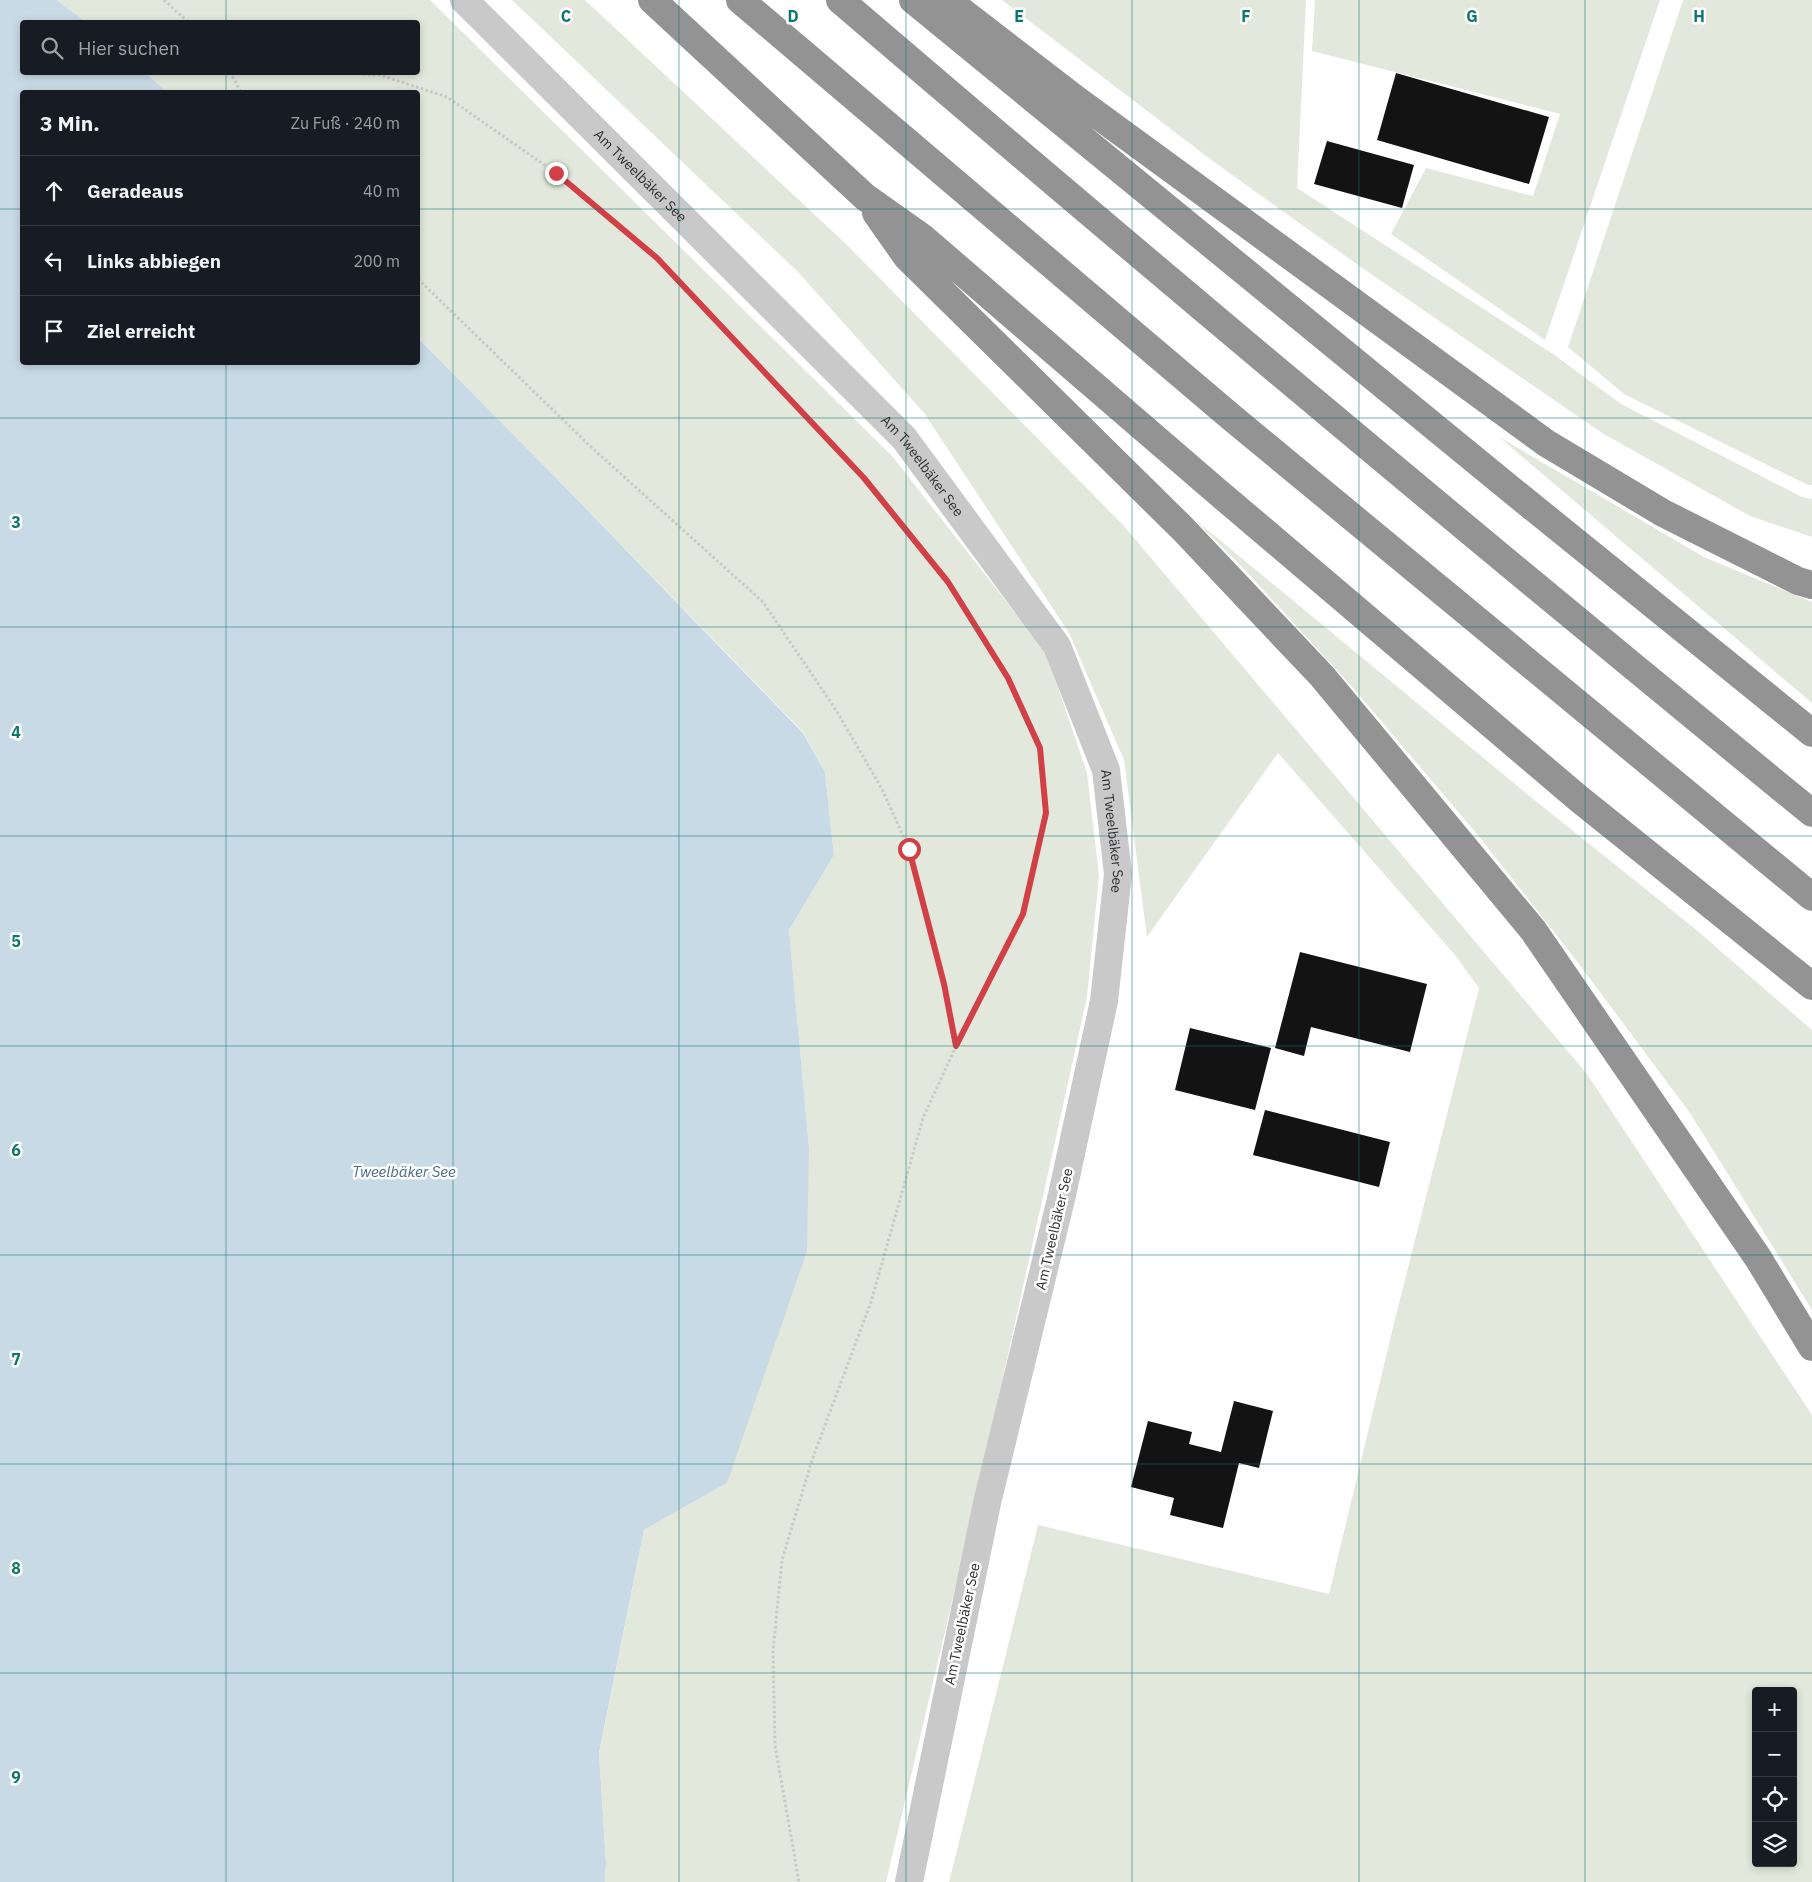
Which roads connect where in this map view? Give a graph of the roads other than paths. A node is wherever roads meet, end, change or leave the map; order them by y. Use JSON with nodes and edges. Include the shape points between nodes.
{"nodes":[{"id":1,"x":464,"y":0,"type":"edge"},
{"id":2,"x":652,"y":0,"type":"edge"},
{"id":3,"x":740,"y":0,"type":"edge"},
{"id":4,"x":840,"y":0,"type":"edge"},
{"id":5,"x":913,"y":0,"type":"edge"},
{"id":6,"x":947,"y":0,"type":"edge"},
{"id":7,"x":865,"y":197,"type":"junction"},
{"id":8,"x":1812,"y":585,"type":"edge"},
{"id":9,"x":1812,"y":733,"type":"edge"},
{"id":10,"x":1812,"y":813,"type":"edge"},
{"id":11,"x":1812,"y":897,"type":"edge"},
{"id":12,"x":1812,"y":986,"type":"edge"},
{"id":13,"x":1812,"y":1347,"type":"edge"},
{"id":14,"x":909,"y":1882,"type":"edge"}],
"edges":[{"from":1,"to":14,"type":"street","name":"Am Tweelbäker See","via":[[904,438],[1058,646],[1106,770],[1118,874],[1104,1001],[1062,1195],[987,1503]]},
{"from":2,"to":7,"type":"highway"},
{"from":3,"to":11,"type":"highway","via":[[1231,417]]},
{"from":4,"to":10,"type":"highway","via":[[1296,386]]},
{"from":5,"to":9,"type":"highway"},
{"from":6,"to":8,"type":"highway","via":[[1085,106],[1546,443],[1663,513]]},
{"from":7,"to":12,"type":"highway","via":[[923,238],[1578,798]]},
{"from":7,"to":13,"type":"highway","via":[[907,257],[1183,529],[1322,676],[1533,930],[1758,1258]]}]}
